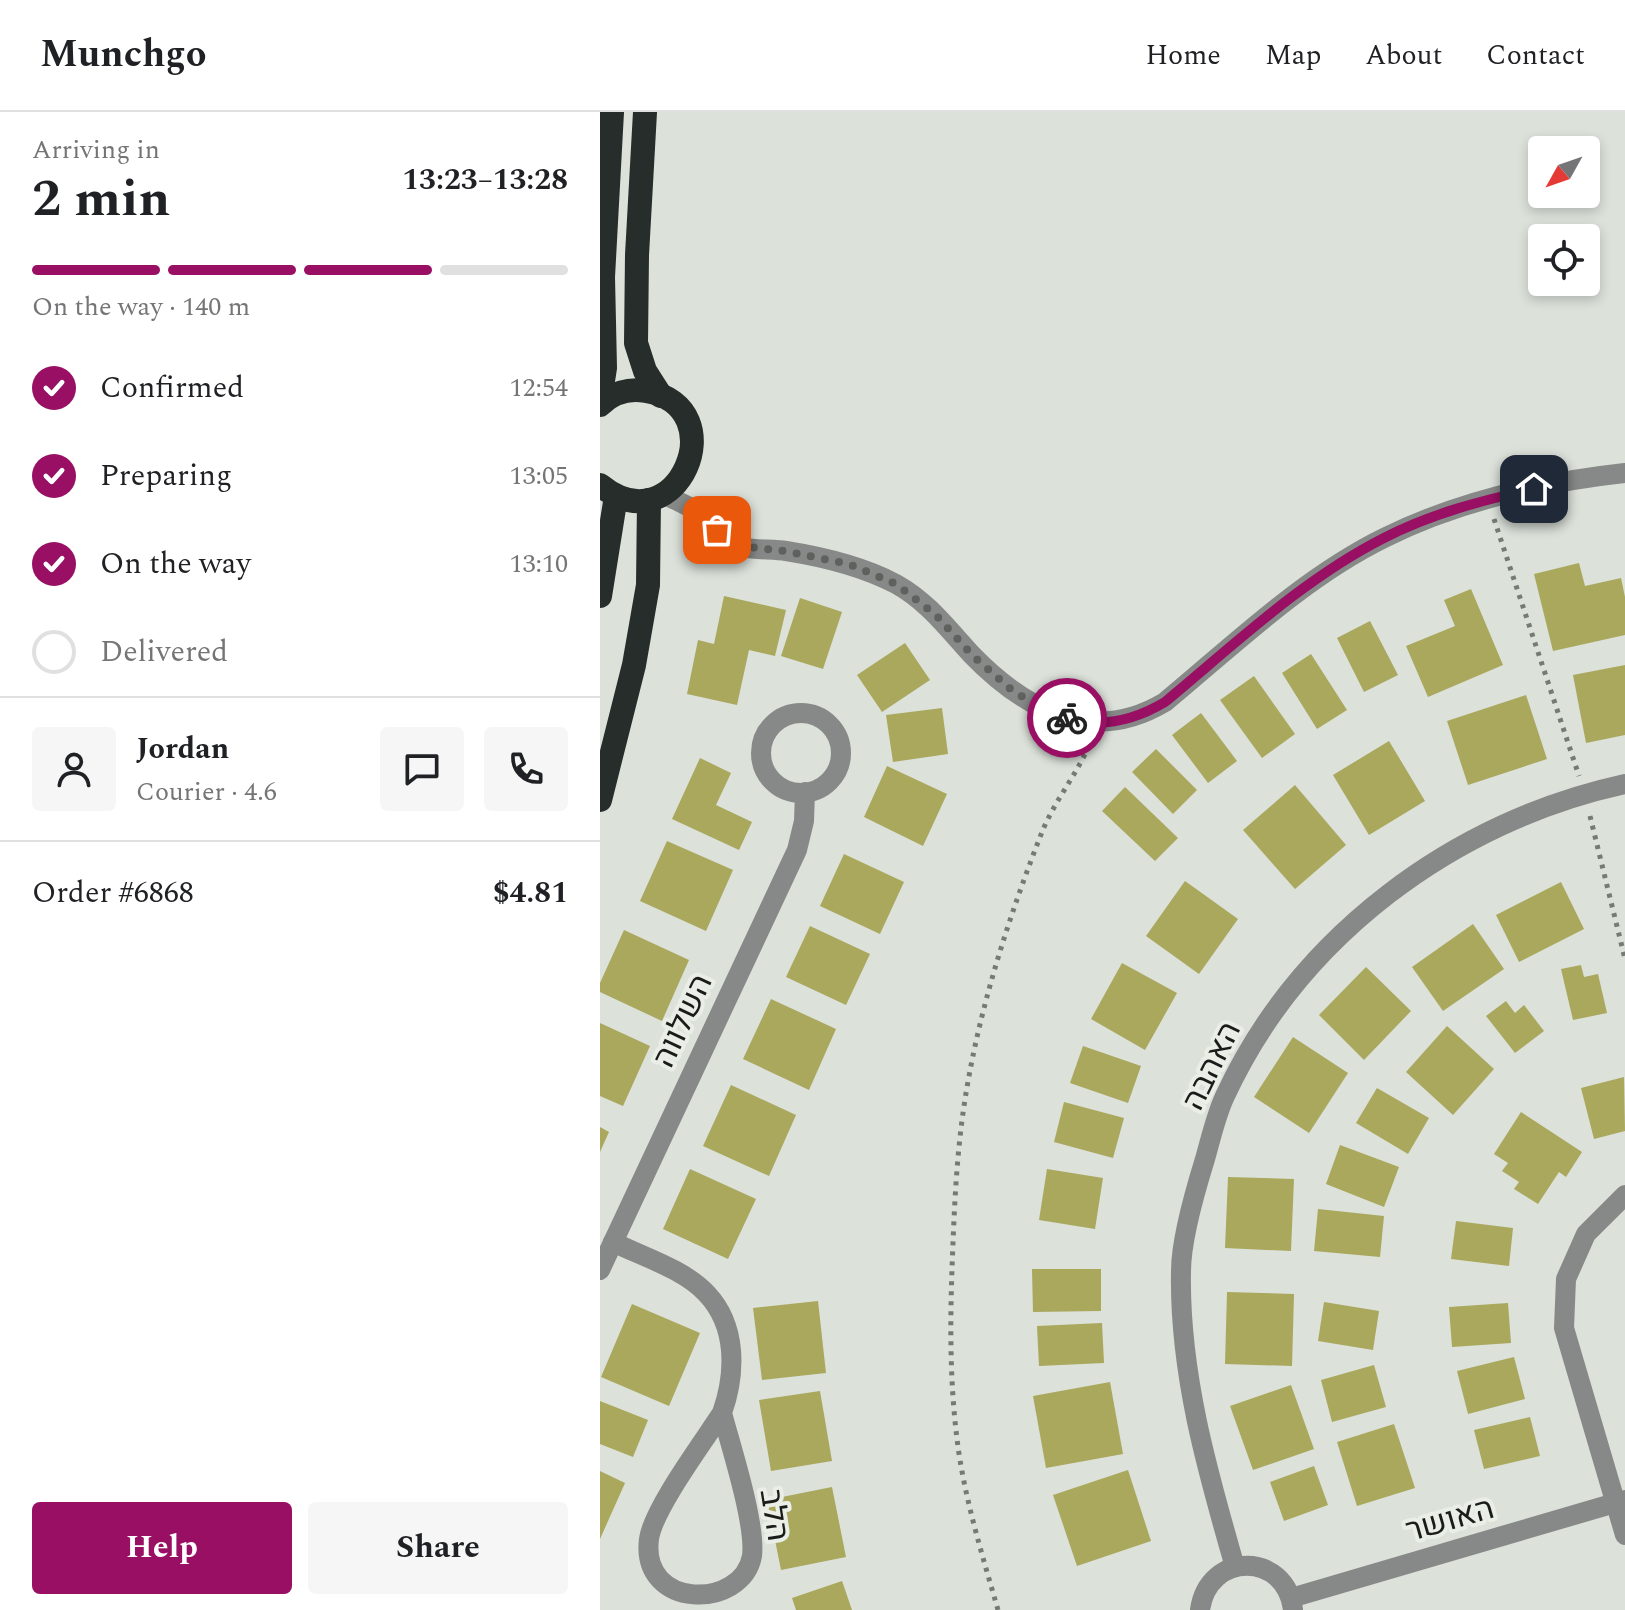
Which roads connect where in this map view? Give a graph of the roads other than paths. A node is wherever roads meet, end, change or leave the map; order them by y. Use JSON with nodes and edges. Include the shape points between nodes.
{"nodes":[{"id":1,"x":612,"y":112,"type":"edge"},
{"id":2,"x":645,"y":112,"type":"edge"},
{"id":3,"x":661,"y":396,"type":"junction"},
{"id":4,"x":600,"y":402,"type":"edge"},
{"id":5,"x":1625,"y":473,"type":"edge"},
{"id":6,"x":608,"y":491,"type":"edge"},
{"id":7,"x":656,"y":497,"type":"junction"},
{"id":8,"x":600,"y":596,"type":"edge"},
{"id":9,"x":1625,"y":784,"type":"edge"},
{"id":10,"x":805,"y":792,"type":"dead end"},
{"id":11,"x":600,"y":800,"type":"edge"},
{"id":12,"x":1625,"y":1195,"type":"edge"},
{"id":13,"x":613,"y":1242,"type":"junction"},
{"id":14,"x":600,"y":1270,"type":"edge"},
{"id":15,"x":722,"y":1413,"type":"junction"},
{"id":16,"x":1620,"y":1501,"type":"edge"},
{"id":17,"x":1625,"y":1535,"type":"edge"},
{"id":18,"x":1235,"y":1567,"type":"junction"},
{"id":19,"x":1292,"y":1604,"type":"edge"},
{"id":20,"x":1200,"y":1610,"type":"edge"}],
"edges":[{"from":1,"to":4,"type":"highway"},
{"from":2,"to":3,"type":"highway","via":[[636,343]]},
{"from":3,"to":4,"type":"highway","via":[[638,390]]},
{"from":3,"to":7,"type":"highway","via":[[681,411],[693,440],[686,472]]},
{"from":5,"to":7,"type":"street","via":[[1488,500],[1383,538],[1296,594],[1165,702],[1125,720],[1099,722],[1052,714],[1013,691],[936,615],[896,584],[849,564],[732,545],[702,514]]},
{"from":6,"to":7,"type":"highway","via":[[632,500]]},
{"from":6,"to":8,"type":"highway"},
{"from":7,"to":11,"type":"highway","via":[[634,665]]},
{"from":9,"to":18,"type":"street","name":"האהבה","via":[[1518,817],[1451,850],[1385,896],[1322,952],[1274,1008],[1224,1097],[1197,1183],[1181,1267],[1182,1325],[1194,1407]]},
{"from":10,"to":13,"type":"street","name":"השלווה","via":[[797,850]]},
{"from":12,"to":16,"type":"street","via":[[1586,1234],[1566,1279],[1564,1328]]},
{"from":13,"to":14,"type":"street","name":"השלווה"},
{"from":13,"to":15,"type":"street","name":"הלב","via":[[682,1276],[719,1310],[732,1353]]},
{"from":15,"to":15,"type":"street","name":"הלב","via":[[658,1512],[649,1536],[649,1554],[663,1585],[694,1602],[733,1589],[752,1559],[750,1524]]},
{"from":16,"to":17,"type":"street"},
{"from":16,"to":19,"type":"street","name":"האושר"},
{"from":18,"to":19,"type":"street","via":[[1268,1570],[1282,1581]]},
{"from":18,"to":20,"type":"street","via":[[1205,1590]]}]}
